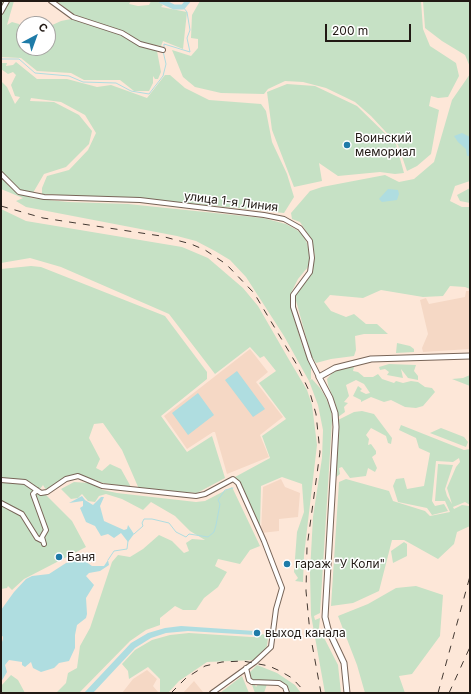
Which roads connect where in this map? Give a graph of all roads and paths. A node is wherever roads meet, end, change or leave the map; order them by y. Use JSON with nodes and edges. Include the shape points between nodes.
{"nodes":[{"id":1,"x":7,"y":1,"type":"edge"},
{"id":2,"x":51,"y":1,"type":"edge"},
{"id":3,"x":1,"y":12,"type":"edge"},
{"id":4,"x":163,"y":50,"type":"dead end"},
{"id":5,"x":1,"y":174,"type":"edge"},
{"id":6,"x":470,"y":356,"type":"edge"},
{"id":7,"x":319,"y":378,"type":"junction"},
{"id":8,"x":1,"y":480,"type":"edge"},
{"id":9,"x":37,"y":490,"type":"junction"},
{"id":10,"x":1,"y":503,"type":"edge"},
{"id":11,"x":246,"y":668,"type":"junction"},
{"id":12,"x":212,"y":693,"type":"edge"},
{"id":13,"x":287,"y":693,"type":"edge"},
{"id":14,"x":347,"y":693,"type":"edge"}],
"edges":[{"from":1,"to":3,"type":"street"},
{"from":2,"to":4,"type":"street","via":[[73,17],[122,33],[140,44]]},
{"from":5,"to":7,"type":"street","name":"улица 1-я Линия","via":[[19,192],[44,197],[140,200],[264,214],[284,219],[300,228],[310,241],[312,258],[310,272],[293,294],[293,307]]},
{"from":6,"to":7,"type":"main road","via":[[371,359],[335,368]]},
{"from":7,"to":14,"type":"main road","via":[[330,398],[336,427],[325,612],[328,629],[344,663]]},
{"from":8,"to":9,"type":"street","via":[[25,482]]},
{"from":9,"to":10,"type":"street","via":[[33,494],[46,530],[42,537],[43,543],[22,514]]},
{"from":9,"to":11,"type":"street","via":[[41,493],[47,492],[66,479],[78,476],[102,486],[196,496],[233,479],[238,483],[282,588],[276,609],[271,647]]},
{"from":11,"to":12,"type":"street"},
{"from":11,"to":13,"type":"street","via":[[252,682],[279,683],[285,687]]}]}
